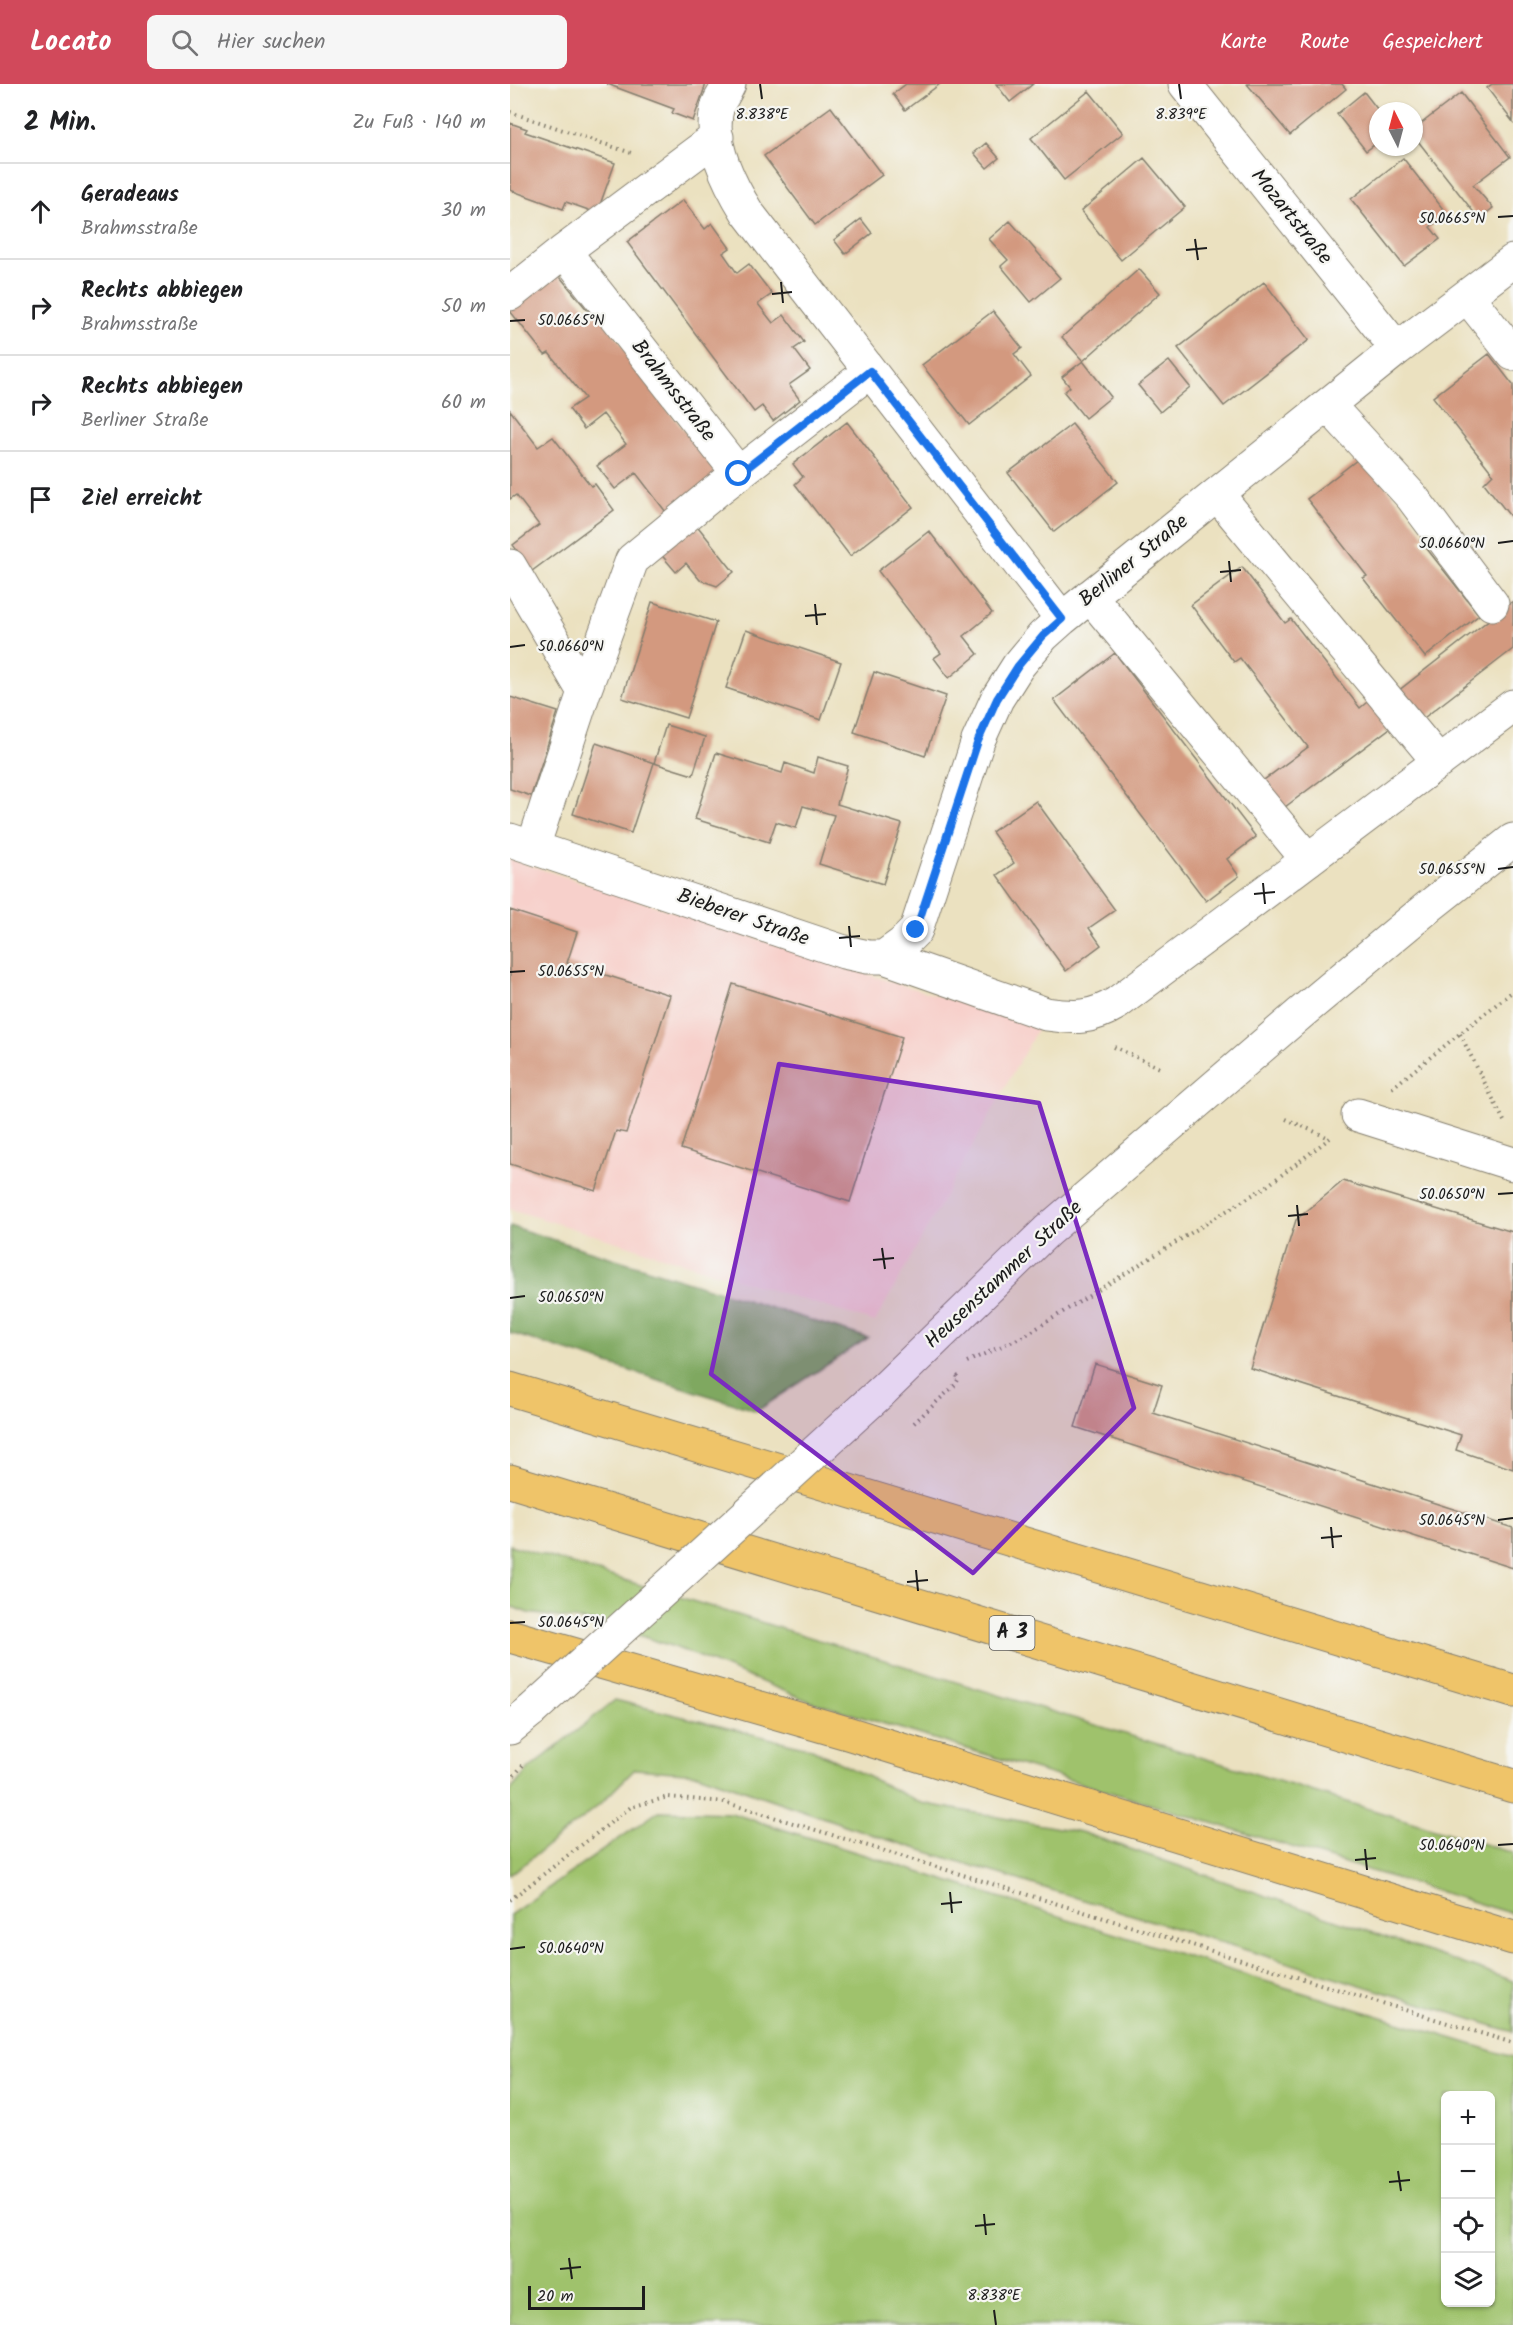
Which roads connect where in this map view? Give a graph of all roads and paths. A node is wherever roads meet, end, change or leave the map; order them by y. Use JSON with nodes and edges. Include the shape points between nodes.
{"nodes":[{"id":1,"x":729,"y":84,"type":"edge"},
{"id":2,"x":1185,"y":84,"type":"edge"},
{"id":3,"x":510,"y":112,"type":"edge"},
{"id":4,"x":717,"y":137,"type":"junction"},
{"id":5,"x":678,"y":168,"type":"junction"},
{"id":6,"x":564,"y":251,"type":"junction"},
{"id":7,"x":1513,"y":261,"type":"edge"},
{"id":8,"x":510,"y":294,"type":"edge"},
{"id":9,"x":1467,"y":296,"type":"junction"},
{"id":10,"x":1397,"y":349,"type":"junction"},
{"id":11,"x":1513,"y":354,"type":"edge"},
{"id":12,"x":870,"y":371,"type":"junction"},
{"id":13,"x":1328,"y":405,"type":"junction"},
{"id":14,"x":739,"y":474,"type":"junction"},
{"id":15,"x":1217,"y":494,"type":"junction"},
{"id":16,"x":510,"y":566,"type":"edge"},
{"id":17,"x":1090,"y":596,"type":"junction"},
{"id":18,"x":1492,"y":604,"type":"dead end"},
{"id":19,"x":1062,"y":619,"type":"junction"},
{"id":20,"x":584,"y":692,"type":"junction"},
{"id":21,"x":1513,"y":706,"type":"edge"},
{"id":22,"x":1438,"y":762,"type":"junction"},
{"id":23,"x":1513,"y":840,"type":"edge"},
{"id":24,"x":521,"y":843,"type":"edge"},
{"id":25,"x":1308,"y":860,"type":"junction"},
{"id":26,"x":884,"y":957,"type":"junction"},
{"id":27,"x":1513,"y":991,"type":"edge"},
{"id":28,"x":1460,"y":1034,"type":"junction"},
{"id":29,"x":1358,"y":1115,"type":"junction"},
{"id":30,"x":1286,"y":1119,"type":"dead end"},
{"id":31,"x":1508,"y":1128,"type":"dead end"},
{"id":32,"x":1330,"y":1138,"type":"junction"},
{"id":33,"x":1513,"y":1164,"type":"edge"},
{"id":34,"x":963,"y":1364,"type":"dead end"},
{"id":35,"x":944,"y":1379,"type":"dead end"},
{"id":36,"x":510,"y":1389,"type":"edge"},
{"id":37,"x":914,"y":1423,"type":"dead end"},
{"id":38,"x":510,"y":1481,"type":"edge"},
{"id":39,"x":510,"y":1636,"type":"edge"},
{"id":40,"x":1513,"y":1691,"type":"edge"},
{"id":41,"x":521,"y":1719,"type":"edge"},
{"id":42,"x":1513,"y":1786,"type":"edge"},
{"id":43,"x":510,"y":1900,"type":"edge"},
{"id":44,"x":1513,"y":1938,"type":"edge"},
{"id":45,"x":1513,"y":2043,"type":"edge"}],
"edges":[{"from":1,"to":4,"type":"street","via":[[718,104]]},
{"from":2,"to":10,"type":"street","name":"Mozartstraße"},
{"from":3,"to":5,"type":"path"},
{"from":4,"to":5,"type":"street"},
{"from":4,"to":12,"type":"street","via":[[730,185],[747,212]]},
{"from":5,"to":6,"type":"street"},
{"from":6,"to":8,"type":"street"},
{"from":6,"to":14,"type":"street","name":"Brahmsstraße"},
{"from":7,"to":9,"type":"street","name":"Berliner Straße"},
{"from":9,"to":10,"type":"street","name":"Berliner Straße"},
{"from":9,"to":11,"type":"street"},
{"from":10,"to":13,"type":"street","name":"Berliner Straße"},
{"from":12,"to":14,"type":"street"},
{"from":12,"to":19,"type":"street"},
{"from":13,"to":15,"type":"street","name":"Berliner Straße"},
{"from":13,"to":18,"type":"street","via":[[1412,497]]},
{"from":14,"to":20,"type":"street","via":[[632,560]]},
{"from":15,"to":17,"type":"street","name":"Berliner Straße"},
{"from":15,"to":22,"type":"street"},
{"from":16,"to":20,"type":"street"},
{"from":17,"to":19,"type":"street","name":"Berliner Straße"},
{"from":17,"to":25,"type":"street"},
{"from":19,"to":26,"type":"street","name":"Berliner Straße","via":[[1018,666],[997,699],[978,741],[916,930]]},
{"from":20,"to":24,"type":"street"},
{"from":21,"to":22,"type":"street","name":"Bieberer Straße"},
{"from":22,"to":25,"type":"street","name":"Bieberer Straße"},
{"from":23,"to":41,"type":"street","name":"Heusenstammer Straße","bridge":true,"via":[[1311,1005],[1056,1224],[881,1392]]},
{"from":24,"to":26,"type":"street","name":"Bieberer Straße","via":[[844,952]]},
{"from":25,"to":26,"type":"street","name":"Bieberer Straße","via":[[1100,1013],[1073,1017],[1046,1014]]},
{"from":27,"to":28,"type":"path"},
{"from":28,"to":29,"type":"path"},
{"from":28,"to":31,"type":"path"},
{"from":29,"to":32,"type":"path"},
{"from":29,"to":33,"type":"street"},
{"from":30,"to":32,"type":"path"},
{"from":32,"to":34,"type":"path","via":[[1267,1186],[1034,1330]]},
{"from":35,"to":37,"type":"path","via":[[953,1372],[959,1378]]},
{"from":36,"to":40,"type":"main road"},
{"from":38,"to":42,"type":"main road","number":"A 3"},
{"from":39,"to":44,"type":"main road","via":[[847,1733]]},
{"from":43,"to":45,"type":"path","via":[[631,1807],[669,1797],[724,1802]]}]}
